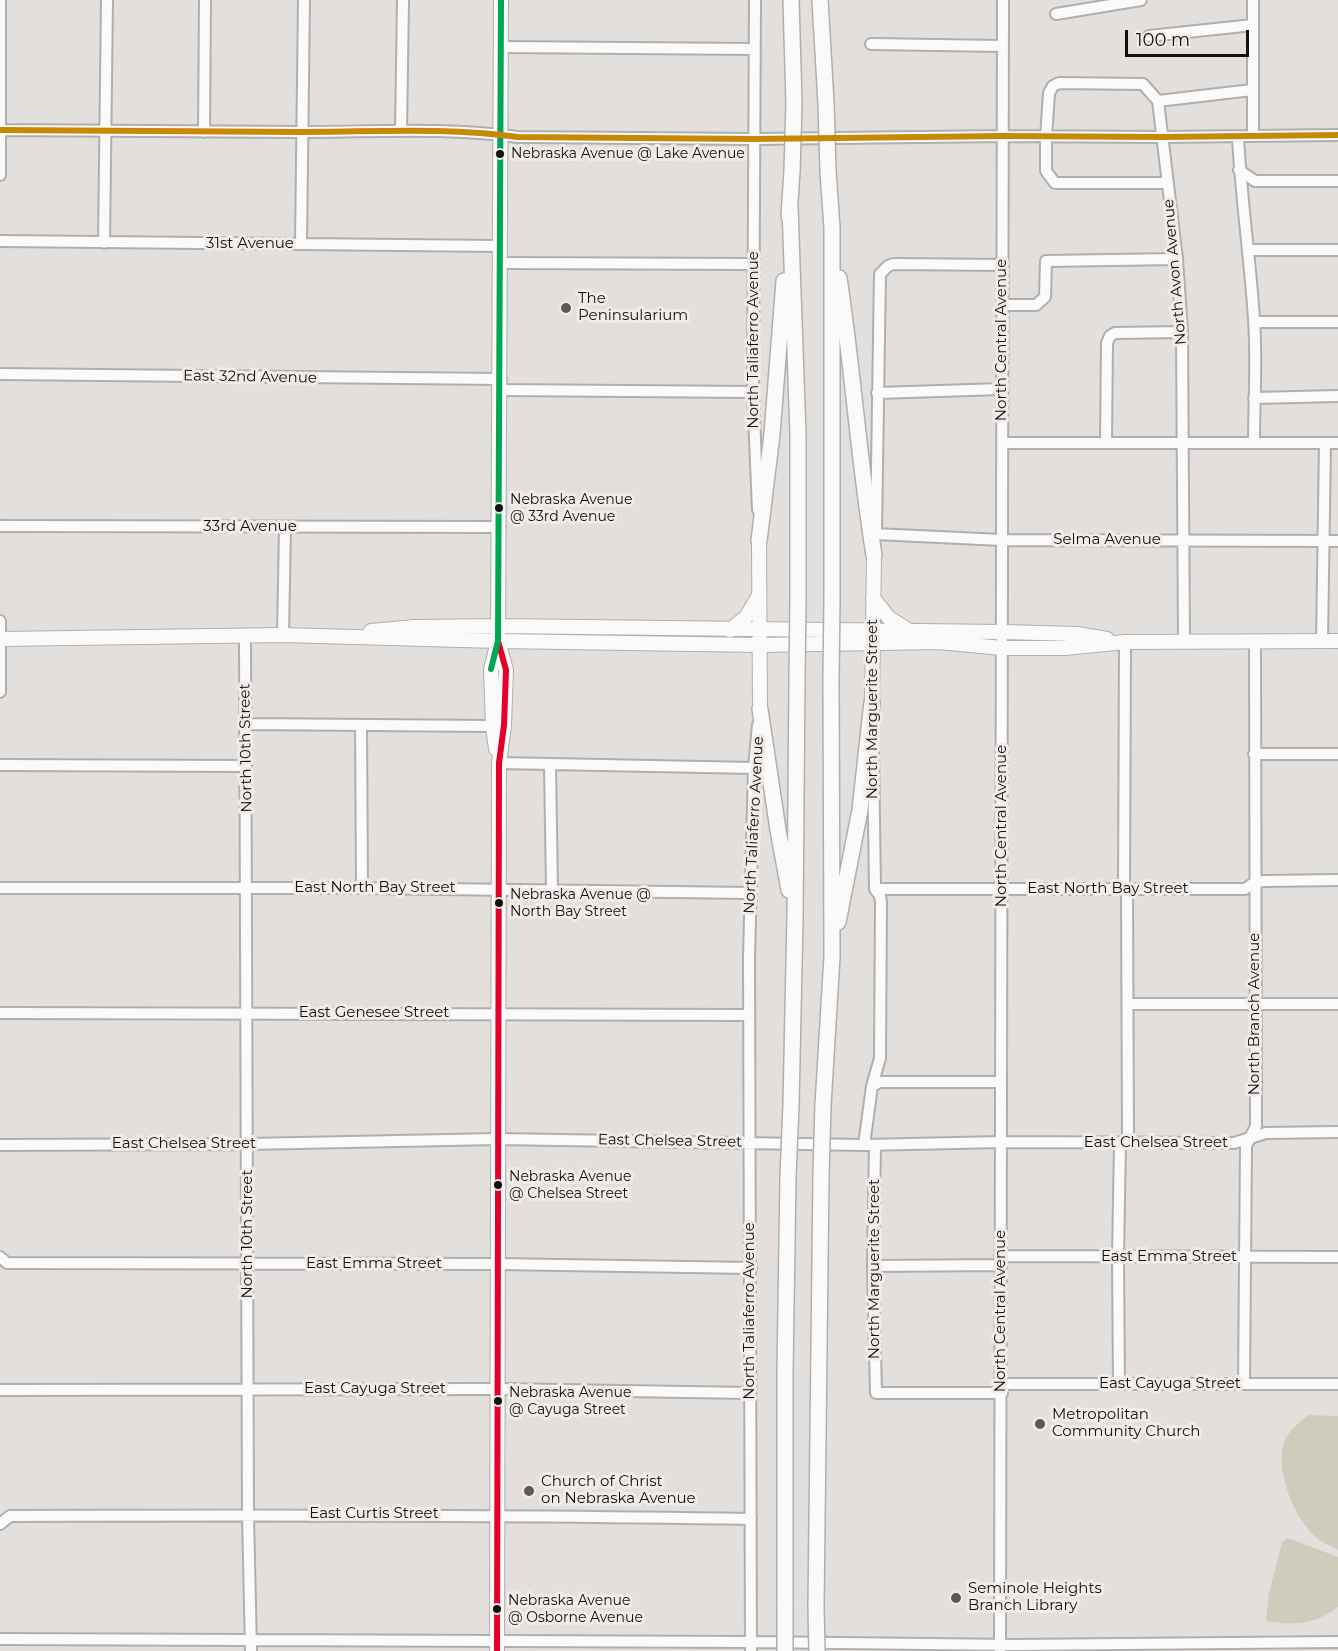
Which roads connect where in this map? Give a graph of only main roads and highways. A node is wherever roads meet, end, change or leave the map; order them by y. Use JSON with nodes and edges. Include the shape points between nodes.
{"nodes":[{"id":1,"x":501,"y":0,"type":"edge"},
{"id":2,"x":791,"y":0,"type":"edge"},
{"id":3,"x":820,"y":0,"type":"edge"},
{"id":4,"x":790,"y":207,"type":"junction"},
{"id":5,"x":832,"y":228,"type":"junction"},
{"id":6,"x":759,"y":541,"type":"joint"},
{"id":7,"x":874,"y":555,"type":"joint"},
{"id":8,"x":759,"y":595,"type":"junction"},
{"id":9,"x":873,"y":598,"type":"junction"},
{"id":10,"x":498,"y":626,"type":"junction"},
{"id":11,"x":730,"y":630,"type":"junction"},
{"id":12,"x":759,"y":630,"type":"junction"},
{"id":13,"x":910,"y":631,"type":"junction"},
{"id":14,"x":872,"y":636,"type":"junction"},
{"id":15,"x":312,"y":637,"type":"junction"},
{"id":16,"x":0,"y":639,"type":"edge"},
{"id":17,"x":498,"y":641,"type":"junction"},
{"id":18,"x":1338,"y":641,"type":"edge"},
{"id":19,"x":1125,"y":642,"type":"junction"},
{"id":20,"x":759,"y":645,"type":"junction"},
{"id":21,"x":872,"y":702,"type":"joint"},
{"id":22,"x":760,"y":710,"type":"joint"},
{"id":23,"x":499,"y":763,"type":"junction"},
{"id":24,"x":795,"y":917,"type":"junction"},
{"id":25,"x":832,"y":957,"type":"junction"},
{"id":26,"x":497,"y":1646,"type":"edge"},
{"id":27,"x":785,"y":1651,"type":"edge"},
{"id":28,"x":817,"y":1651,"type":"edge"}],
"edges":[{"from":1,"to":10,"type":"main road"},
{"from":2,"to":4,"type":"highway","bridge":true,"via":[[794,103]]},
{"from":3,"to":5,"type":"highway","bridge":true},
{"from":4,"to":6,"type":"highway","via":[[772,434]]},
{"from":4,"to":24,"type":"highway","bridge":true,"via":[[798,435]]},
{"from":5,"to":7,"type":"highway"},
{"from":5,"to":25,"type":"highway","bridge":true},
{"from":6,"to":8,"type":"main road","name":"North Taliaferro Avenue"},
{"from":7,"to":9,"type":"main road","name":"North Marguerite Street"},
{"from":8,"to":11,"type":"main road","via":[[746,617]]},
{"from":8,"to":12,"type":"main road","name":"North Taliaferro Avenue"},
{"from":9,"to":13,"type":"main road","via":[[889,618]]},
{"from":9,"to":14,"type":"main road","name":"North Marguerite Street"},
{"from":10,"to":11,"type":"main road"},
{"from":10,"to":15,"type":"main road","via":[[415,627]]},
{"from":10,"to":17,"type":"main road"},
{"from":11,"to":12,"type":"main road"},
{"from":12,"to":14,"type":"main road"},
{"from":12,"to":20,"type":"main road","name":"North Taliaferro Avenue"},
{"from":13,"to":14,"type":"main road"},
{"from":13,"to":19,"type":"main road","via":[[1077,634]]},
{"from":14,"to":19,"type":"main road","via":[[1002,648],[1065,648]]},
{"from":14,"to":20,"type":"main road"},
{"from":14,"to":21,"type":"main road","name":"North Marguerite Street"},
{"from":15,"to":16,"type":"main road"},
{"from":15,"to":17,"type":"main road"},
{"from":17,"to":20,"type":"main road"},
{"from":17,"to":23,"type":"main road","via":[[491,670]]},
{"from":17,"to":23,"type":"main road","via":[[506,670]]},
{"from":18,"to":19,"type":"main road"},
{"from":20,"to":22,"type":"main road","name":"North Taliaferro Avenue"},
{"from":21,"to":25,"type":"highway","via":[[860,810]]},
{"from":22,"to":24,"type":"highway"},
{"from":23,"to":26,"type":"main road"},
{"from":24,"to":27,"type":"highway","bridge":true,"via":[[785,1371]]},
{"from":25,"to":28,"type":"highway","bridge":true,"via":[[823,1105]]}]}
